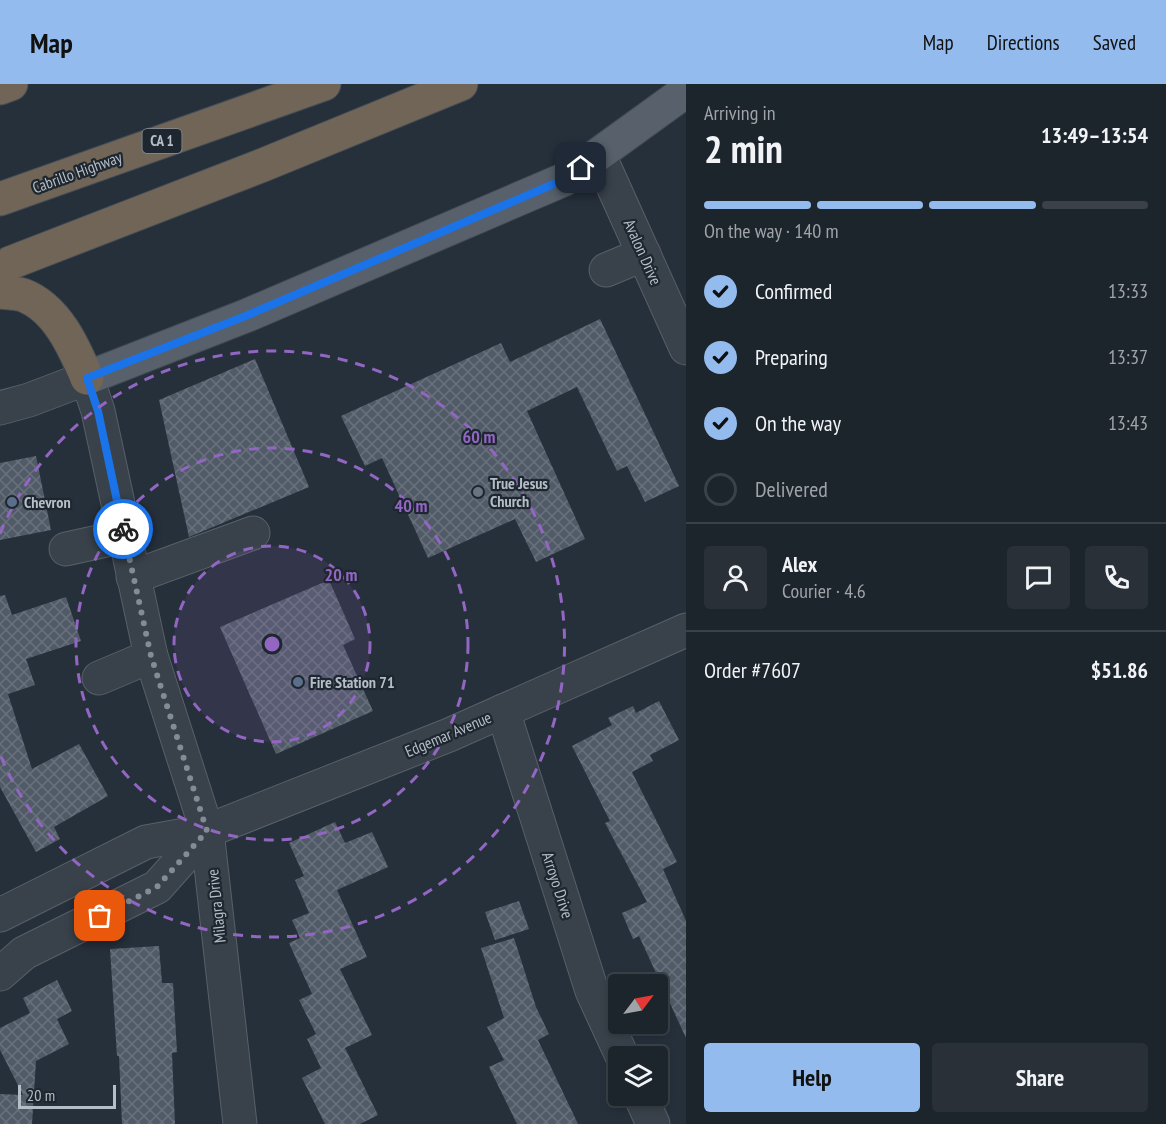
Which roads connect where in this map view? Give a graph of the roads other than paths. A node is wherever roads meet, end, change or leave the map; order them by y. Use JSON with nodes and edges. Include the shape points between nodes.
{"nodes":[{"id":1,"x":10,"y":84,"type":"edge"},
{"id":2,"x":324,"y":84,"type":"edge"},
{"id":3,"x":461,"y":84,"type":"edge"},
{"id":4,"x":0,"y":88,"type":"edge"},
{"id":5,"x":686,"y":91,"type":"edge"},
{"id":6,"x":599,"y":155,"type":"junction"},
{"id":7,"x":0,"y":199,"type":"edge"},
{"id":8,"x":644,"y":254,"type":"junction"},
{"id":9,"x":606,"y":270,"type":"dead end"},
{"id":10,"x":0,"y":271,"type":"edge"},
{"id":11,"x":0,"y":292,"type":"edge"},
{"id":12,"x":686,"y":348,"type":"edge"},
{"id":13,"x":87,"y":378,"type":"junction"},
{"id":14,"x":0,"y":408,"type":"edge"},
{"id":15,"x":253,"y":533,"type":"dead end"},
{"id":16,"x":124,"y":536,"type":"junction"},
{"id":17,"x":66,"y":549,"type":"dead end"},
{"id":18,"x":133,"y":577,"type":"junction"},
{"id":19,"x":686,"y":630,"type":"edge"},
{"id":20,"x":151,"y":656,"type":"junction"},
{"id":21,"x":99,"y":678,"type":"dead end"},
{"id":22,"x":503,"y":711,"type":"junction"},
{"id":23,"x":207,"y":831,"type":"junction"},
{"id":24,"x":0,"y":915,"type":"edge"},
{"id":25,"x":0,"y":974,"type":"edge"},
{"id":26,"x":617,"y":1046,"type":"edge"},
{"id":27,"x":645,"y":1106,"type":"edge"},
{"id":28,"x":240,"y":1124,"type":"edge"},
{"id":29,"x":653,"y":1124,"type":"edge"}],
"edges":[{"from":1,"to":4,"type":"highway"},
{"from":2,"to":7,"type":"highway","name":"Cabrillo Highway","number":"CA 1"},
{"from":3,"to":10,"type":"highway","via":[[253,170],[10,263]]},
{"from":5,"to":6,"type":"main road"},
{"from":6,"to":8,"type":"street","name":"Avalon Drive"},
{"from":6,"to":13,"type":"main road","via":[[563,180],[248,315]]},
{"from":8,"to":9,"type":"street"},
{"from":8,"to":12,"type":"street","name":"Avalon Drive"},
{"from":11,"to":13,"type":"highway","via":[[21,294],[38,302],[76,351]]},
{"from":13,"to":14,"type":"street"},
{"from":13,"to":16,"type":"street","name":"Milagra Drive","via":[[98,411]]},
{"from":15,"to":18,"type":"street"},
{"from":16,"to":17,"type":"street"},
{"from":16,"to":18,"type":"street","name":"Milagra Drive"},
{"from":18,"to":20,"type":"street","name":"Milagra Drive"},
{"from":19,"to":22,"type":"street","name":"Edgemar Avenue"},
{"from":20,"to":21,"type":"street"},
{"from":20,"to":23,"type":"street","name":"Milagra Drive"},
{"from":22,"to":23,"type":"street","name":"Edgemar Avenue"},
{"from":22,"to":26,"type":"street","name":"Arroyo Drive","via":[[592,991]]},
{"from":23,"to":24,"type":"street","name":"Edgemar Avenue","via":[[146,842]]},
{"from":23,"to":25,"type":"street","name":"Edgemar Avenue","via":[[157,887],[24,953]]},
{"from":23,"to":28,"type":"street","name":"Milagra Drive"},
{"from":27,"to":29,"type":"street"}]}
